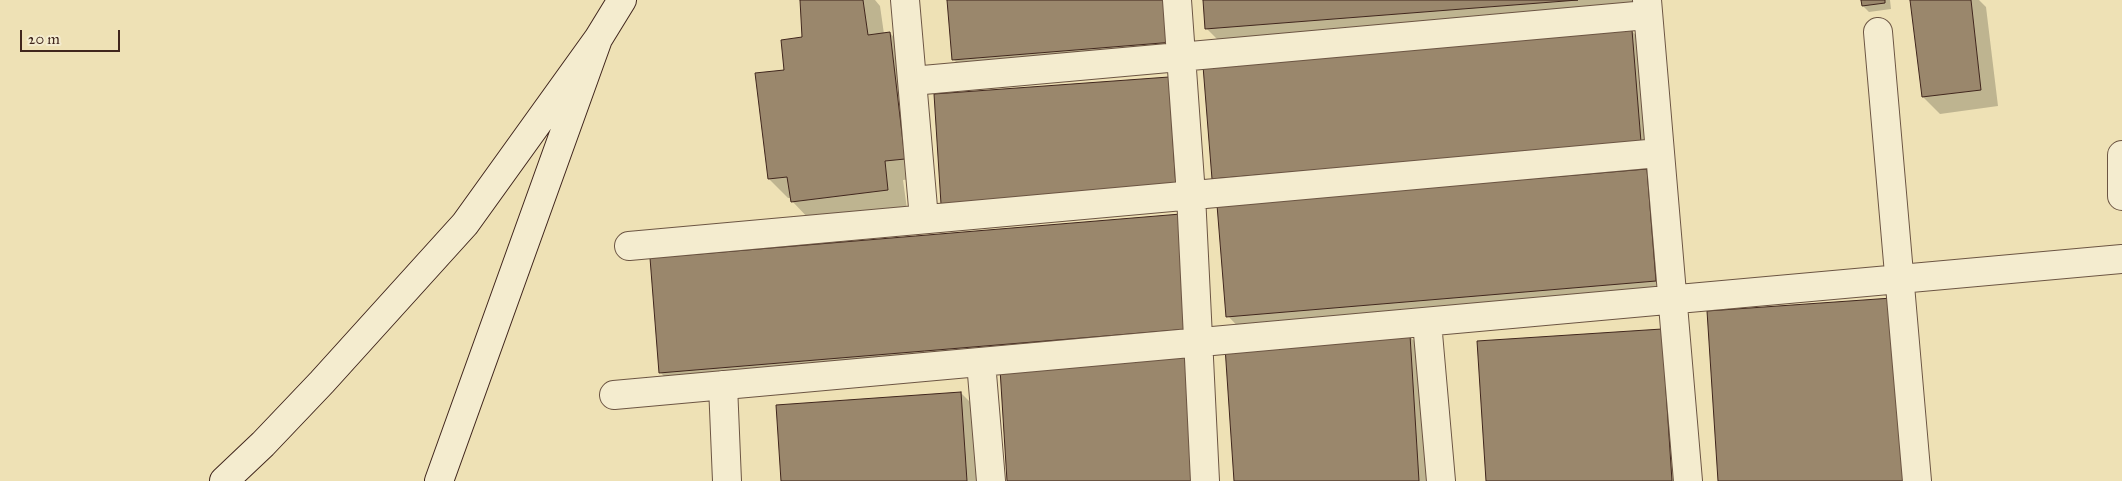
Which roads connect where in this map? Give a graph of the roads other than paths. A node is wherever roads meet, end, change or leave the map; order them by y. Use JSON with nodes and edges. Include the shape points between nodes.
{"nodes":[{"id":1,"x":622,"y":0,"type":"edge"},
{"id":2,"x":905,"y":0,"type":"edge"},
{"id":3,"x":1177,"y":0,"type":"edge"},
{"id":4,"x":1647,"y":8,"type":"edge"},
{"id":5,"x":1878,"y":32,"type":"dead end"},
{"id":6,"x":598,"y":39,"type":"junction"},
{"id":7,"x":1181,"y":57,"type":"junction"},
{"id":8,"x":912,"y":81,"type":"junction"},
{"id":9,"x":1659,"y":153,"type":"junction"},
{"id":10,"x":2122,"y":156,"type":"edge"},
{"id":11,"x":1191,"y":195,"type":"junction"},
{"id":12,"x":2122,"y":196,"type":"edge"},
{"id":13,"x":924,"y":219,"type":"junction"},
{"id":14,"x":629,"y":246,"type":"dead end"},
{"id":15,"x":2122,"y":259,"type":"edge"},
{"id":16,"x":1900,"y":279,"type":"junction"},
{"id":17,"x":1672,"y":300,"type":"junction"},
{"id":18,"x":1427,"y":322,"type":"junction"},
{"id":19,"x":1199,"y":342,"type":"junction"},
{"id":20,"x":981,"y":362,"type":"junction"},
{"id":21,"x":723,"y":385,"type":"junction"},
{"id":22,"x":614,"y":395,"type":"dead end"},
{"id":23,"x":224,"y":481,"type":"edge"},
{"id":24,"x":439,"y":481,"type":"edge"},
{"id":25,"x":727,"y":481,"type":"edge"},
{"id":26,"x":991,"y":481,"type":"edge"},
{"id":27,"x":1206,"y":481,"type":"edge"},
{"id":28,"x":1441,"y":481,"type":"edge"},
{"id":29,"x":1688,"y":481,"type":"edge"},
{"id":30,"x":1917,"y":481,"type":"edge"}],
"edges":[{"from":1,"to":6,"type":"street"},
{"from":2,"to":8,"type":"street"},
{"from":3,"to":7,"type":"street"},
{"from":4,"to":7,"type":"street"},
{"from":4,"to":9,"type":"street"},
{"from":5,"to":16,"type":"street"},
{"from":6,"to":23,"type":"street","via":[[465,224],[322,382]]},
{"from":6,"to":24,"type":"street"},
{"from":7,"to":8,"type":"street"},
{"from":7,"to":11,"type":"street"},
{"from":8,"to":13,"type":"street"},
{"from":9,"to":11,"type":"street"},
{"from":9,"to":17,"type":"street"},
{"from":10,"to":12,"type":"street"},
{"from":11,"to":13,"type":"street"},
{"from":11,"to":19,"type":"street"},
{"from":13,"to":14,"type":"street"},
{"from":15,"to":16,"type":"street"},
{"from":16,"to":17,"type":"street"},
{"from":16,"to":30,"type":"street"},
{"from":17,"to":18,"type":"street"},
{"from":17,"to":29,"type":"street"},
{"from":18,"to":19,"type":"street"},
{"from":18,"to":28,"type":"street"},
{"from":19,"to":20,"type":"street"},
{"from":19,"to":27,"type":"street"},
{"from":20,"to":21,"type":"street"},
{"from":20,"to":26,"type":"street"},
{"from":21,"to":22,"type":"street"},
{"from":21,"to":25,"type":"street"}]}
